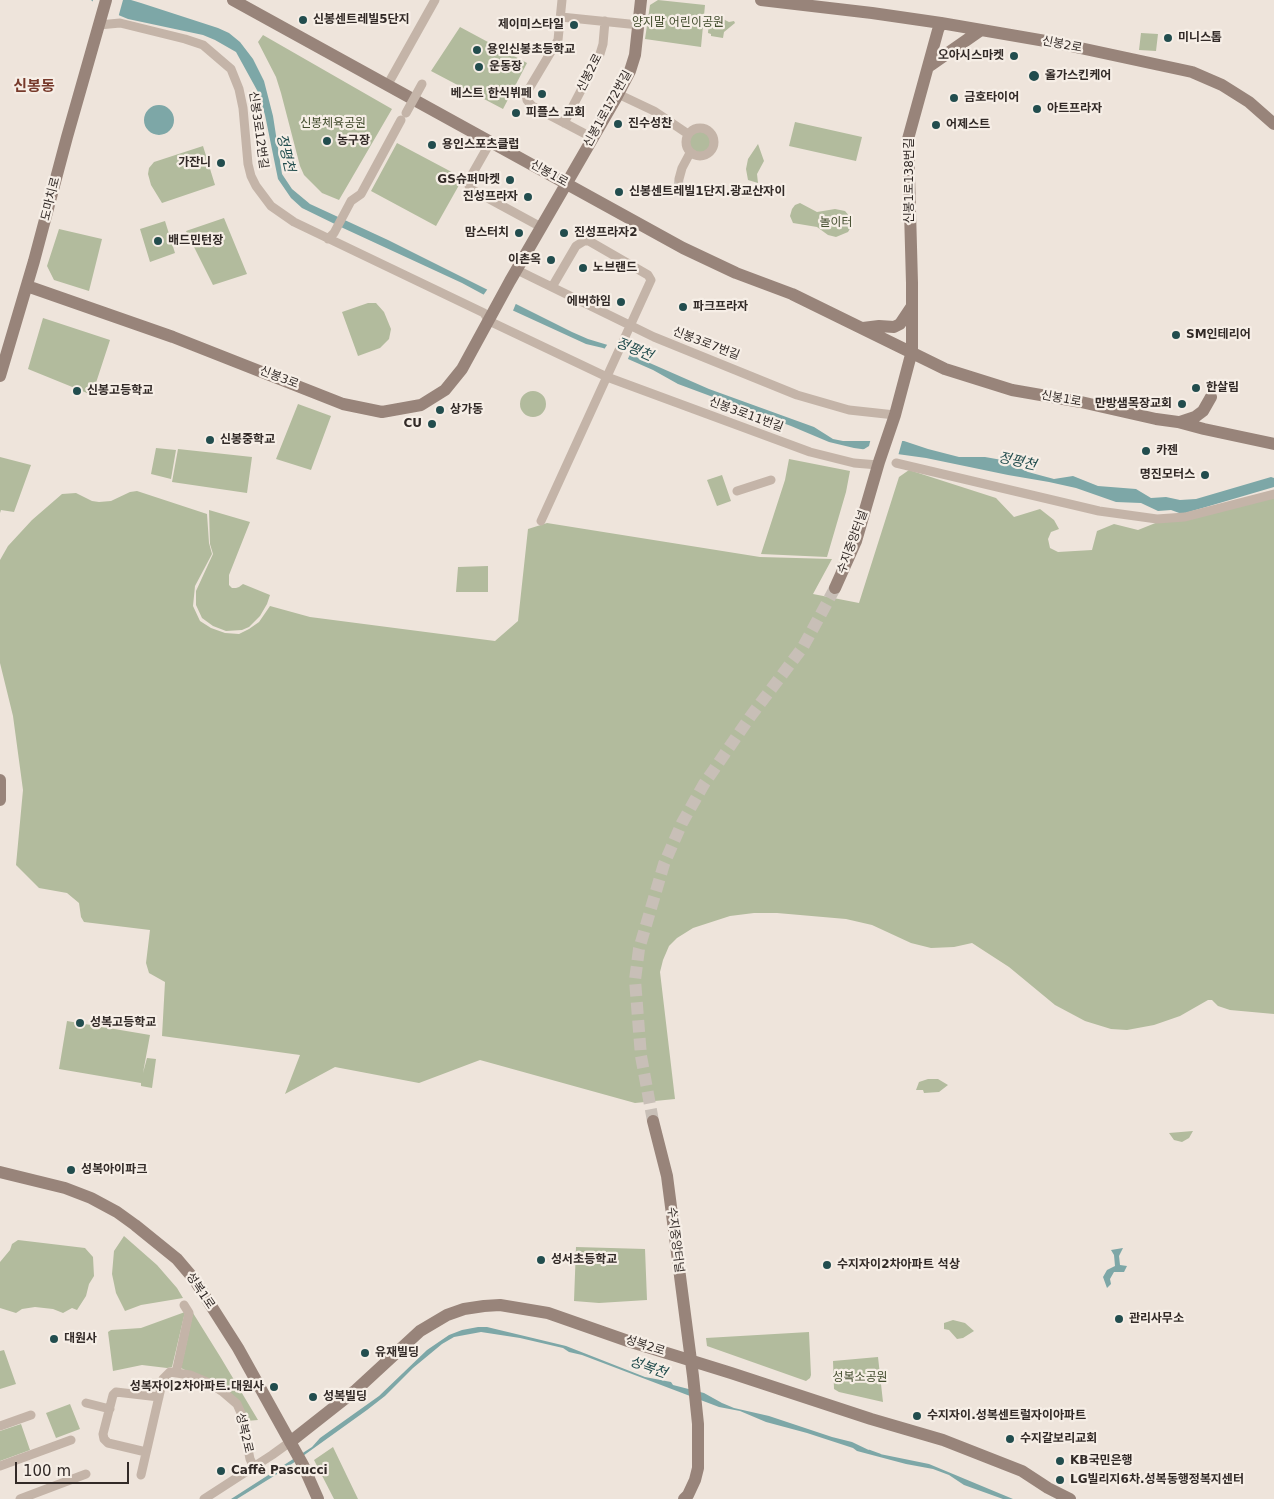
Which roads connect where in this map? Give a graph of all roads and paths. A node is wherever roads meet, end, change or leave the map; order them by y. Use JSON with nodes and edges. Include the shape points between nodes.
{"nodes":[{"id":1,"x":106,"y":0,"type":"edge"},
{"id":2,"x":233,"y":0,"type":"edge"},
{"id":3,"x":435,"y":0,"type":"edge"},
{"id":4,"x":562,"y":0,"type":"edge"},
{"id":5,"x":641,"y":0,"type":"edge"},
{"id":6,"x":762,"y":0,"type":"edge"},
{"id":7,"x":835,"y":4,"type":"edge"},
{"id":8,"x":561,"y":17,"type":"junction"},
{"id":9,"x":605,"y":21,"type":"junction"},
{"id":10,"x":99,"y":23,"type":"junction"},
{"id":11,"x":941,"y":23,"type":"junction"},
{"id":12,"x":638,"y":25,"type":"junction"},
{"id":13,"x":981,"y":30,"type":"junction"},
{"id":14,"x":928,"y":67,"type":"junction"},
{"id":15,"x":388,"y":84,"type":"junction"},
{"id":16,"x":422,"y":84,"type":"dead end"},
{"id":17,"x":618,"y":94,"type":"junction"},
{"id":18,"x":564,"y":123,"type":"junction"},
{"id":19,"x":1274,"y":124,"type":"edge"},
{"id":20,"x":688,"y":134,"type":"junction"},
{"id":21,"x":593,"y":138,"type":"junction"},
{"id":22,"x":491,"y":141,"type":"junction"},
{"id":23,"x":690,"y":153,"type":"junction"},
{"id":24,"x":679,"y":179,"type":"tunnel mouth"},
{"id":25,"x":566,"y":183,"type":"junction"},
{"id":26,"x":541,"y":227,"type":"junction"},
{"id":27,"x":331,"y":236,"type":"junction"},
{"id":28,"x":517,"y":270,"type":"junction"},
{"id":29,"x":27,"y":286,"type":"junction"},
{"id":30,"x":552,"y":287,"type":"junction"},
{"id":31,"x":912,"y":306,"type":"junction"},
{"id":32,"x":491,"y":317,"type":"junction"},
{"id":33,"x":630,"y":325,"type":"junction"},
{"id":34,"x":863,"y":328,"type":"junction"},
{"id":35,"x":912,"y":352,"type":"junction"},
{"id":36,"x":0,"y":376,"type":"edge"},
{"id":37,"x":607,"y":377,"type":"junction"},
{"id":38,"x":1211,"y":397,"type":"dead end"},
{"id":39,"x":895,"y":415,"type":"junction"},
{"id":40,"x":1178,"y":422,"type":"junction"},
{"id":41,"x":1274,"y":444,"type":"edge"},
{"id":42,"x":879,"y":462,"type":"junction"},
{"id":43,"x":896,"y":463,"type":"dead end"},
{"id":44,"x":771,"y":480,"type":"dead end"},
{"id":45,"x":738,"y":491,"type":"dead end"},
{"id":46,"x":1274,"y":494,"type":"edge"},
{"id":47,"x":541,"y":521,"type":"dead end"},
{"id":48,"x":835,"y":588,"type":"tunnel mouth"},
{"id":49,"x":0,"y":780,"type":"edge"},
{"id":50,"x":0,"y":800,"type":"edge"},
{"id":51,"x":652,"y":1121,"type":"tunnel mouth"},
{"id":52,"x":0,"y":1172,"type":"edge"},
{"id":53,"x":15,"y":1176,"type":"junction"},
{"id":54,"x":0,"y":1180,"type":"edge"},
{"id":55,"x":184,"y":1305,"type":"dead end"},
{"id":56,"x":691,"y":1361,"type":"junction"},
{"id":57,"x":176,"y":1373,"type":"junction"},
{"id":58,"x":159,"y":1397,"type":"junction"},
{"id":59,"x":86,"y":1403,"type":"dead end"},
{"id":60,"x":110,"y":1409,"type":"junction"},
{"id":61,"x":31,"y":1415,"type":"dead end"},
{"id":62,"x":0,"y":1426,"type":"edge"},
{"id":63,"x":71,"y":1440,"type":"dead end"},
{"id":64,"x":292,"y":1446,"type":"junction"},
{"id":65,"x":146,"y":1452,"type":"junction"},
{"id":66,"x":0,"y":1466,"type":"edge"},
{"id":67,"x":254,"y":1467,"type":"junction"},
{"id":68,"x":86,"y":1474,"type":"dead end"},
{"id":69,"x":141,"y":1475,"type":"dead end"},
{"id":70,"x":20,"y":1499,"type":"edge"},
{"id":71,"x":204,"y":1499,"type":"edge"},
{"id":72,"x":318,"y":1499,"type":"edge"},
{"id":73,"x":684,"y":1499,"type":"edge"},
{"id":74,"x":1070,"y":1499,"type":"edge"}],
"edges":[{"from":1,"to":10,"type":"street","name":"도마치로"},
{"from":2,"to":15,"type":"street","name":"신봉1로"},
{"from":3,"to":15,"type":"street"},
{"from":4,"to":8,"type":"street"},
{"from":5,"to":12,"type":"street","name":"신봉1로172번길"},
{"from":6,"to":7,"type":"street","name":"신봉2로"},
{"from":7,"to":11,"type":"street","name":"신봉2로"},
{"from":8,"to":9,"type":"street"},
{"from":8,"to":18,"type":"street","via":[[558,40],[526,94],[532,106]]},
{"from":9,"to":12,"type":"street"},
{"from":9,"to":18,"type":"street","name":"신봉2로","via":[[600,54]]},
{"from":10,"to":27,"type":"street","name":"신봉3로12번길","via":[[120,23],[185,38],[217,56],[231,69],[239,89],[248,164],[256,186],[281,214]]},
{"from":10,"to":29,"type":"street","name":"도마치로"},
{"from":11,"to":13,"type":"street","name":"신봉2로"},
{"from":11,"to":14,"type":"street","name":"신봉1로138번길"},
{"from":12,"to":17,"type":"street","name":"신봉1로172번길","via":[[635,55]]},
{"from":13,"to":14,"type":"street"},
{"from":13,"to":19,"type":"street","name":"신봉2로","via":[[1192,72],[1249,102]]},
{"from":14,"to":31,"type":"street","name":"신봉1로138번길","via":[[908,139]]},
{"from":15,"to":22,"type":"street","name":"신봉1로"},
{"from":16,"to":27,"type":"street","bridge":true,"via":[[361,194],[351,201]]},
{"from":17,"to":20,"type":"street"},
{"from":17,"to":21,"type":"street","name":"신봉1로172번길"},
{"from":18,"to":21,"type":"street"},
{"from":20,"to":23,"type":"street","via":[[686,143]]},
{"from":20,"to":23,"type":"street","via":[[701,128],[710,132],[714,141],[712,150],[705,156]]},
{"from":21,"to":25,"type":"street","name":"신봉1로172번길"},
{"from":22,"to":25,"type":"street","name":"신봉1로"},
{"from":22,"to":26,"type":"street","via":[[470,178],[469,186]]},
{"from":23,"to":24,"type":"street"},
{"from":25,"to":26,"type":"street"},
{"from":25,"to":34,"type":"street","name":"신봉1로","via":[[683,248]]},
{"from":26,"to":28,"type":"street"},
{"from":27,"to":32,"type":"street","name":"신봉3로12번길"},
{"from":28,"to":30,"type":"street","name":"신봉3로7번길"},
{"from":28,"to":32,"type":"street","name":"신봉3로"},
{"from":29,"to":32,"type":"street","name":"신봉3로","via":[[173,337],[343,404],[382,412],[420,405],[445,390],[462,369]]},
{"from":29,"to":36,"type":"street","name":"도마치로"},
{"from":30,"to":33,"type":"street","name":"신봉3로7번길"},
{"from":30,"to":33,"type":"street","via":[[576,246],[589,241],[648,275],[651,280]]},
{"from":31,"to":34,"type":"street","via":[[900,324],[894,327]]},
{"from":31,"to":35,"type":"street","name":"신봉1로138번길"},
{"from":32,"to":37,"type":"street","name":"신봉3로11번길"},
{"from":33,"to":37,"type":"street"},
{"from":33,"to":39,"type":"street","name":"신봉3로7번길","via":[[811,400],[849,410]]},
{"from":34,"to":35,"type":"street","name":"신봉1로"},
{"from":35,"to":39,"type":"street"},
{"from":35,"to":40,"type":"street","name":"신봉1로","via":[[945,369],[1012,390]]},
{"from":37,"to":42,"type":"street","name":"신봉3로11번길","via":[[816,454],[854,462]]},
{"from":37,"to":47,"type":"street"},
{"from":38,"to":40,"type":"street","via":[[1203,412],[1195,418]]},
{"from":39,"to":42,"type":"street"},
{"from":40,"to":41,"type":"street","name":"신봉1로"},
{"from":42,"to":48,"type":"street","name":"수지중앙터널","via":[[856,541]]},
{"from":43,"to":46,"type":"street","via":[[1099,511],[1158,519],[1184,517]]},
{"from":44,"to":45,"type":"street"},
{"from":49,"to":50,"type":"street"},
{"from":51,"to":56,"type":"street","name":"수지중앙터널","via":[[667,1176]]},
{"from":52,"to":53,"type":"street","name":"성복1로"},
{"from":53,"to":54,"type":"street"},
{"from":53,"to":64,"type":"street","name":"성복1로","via":[[91,1198],[146,1233],[177,1259],[194,1279],[238,1348]]},
{"from":55,"to":57,"type":"street","via":[[189,1313]]},
{"from":56,"to":64,"type":"street","name":"성복2로","via":[[548,1313],[500,1305],[464,1309],[446,1315],[420,1331]]},
{"from":56,"to":73,"type":"street","name":"수지중앙터널","via":[[698,1468]]},
{"from":56,"to":74,"type":"street","name":"성복2로","via":[[943,1440],[1022,1471]]},
{"from":57,"to":58,"type":"street","via":[[170,1372],[163,1379]]},
{"from":57,"to":67,"type":"street","name":"성복2로","via":[[208,1383],[236,1404]]},
{"from":58,"to":60,"type":"street","via":[[116,1392]]},
{"from":58,"to":65,"type":"street"},
{"from":59,"to":60,"type":"street"},
{"from":60,"to":65,"type":"street","via":[[104,1439],[108,1443]]},
{"from":61,"to":62,"type":"street"},
{"from":63,"to":66,"type":"street"},
{"from":64,"to":67,"type":"street","name":"성복2로"},
{"from":64,"to":72,"type":"street","name":"성복1로"},
{"from":65,"to":69,"type":"street"},
{"from":67,"to":71,"type":"street","name":"성복2로"},
{"from":68,"to":70,"type":"street"}]}
